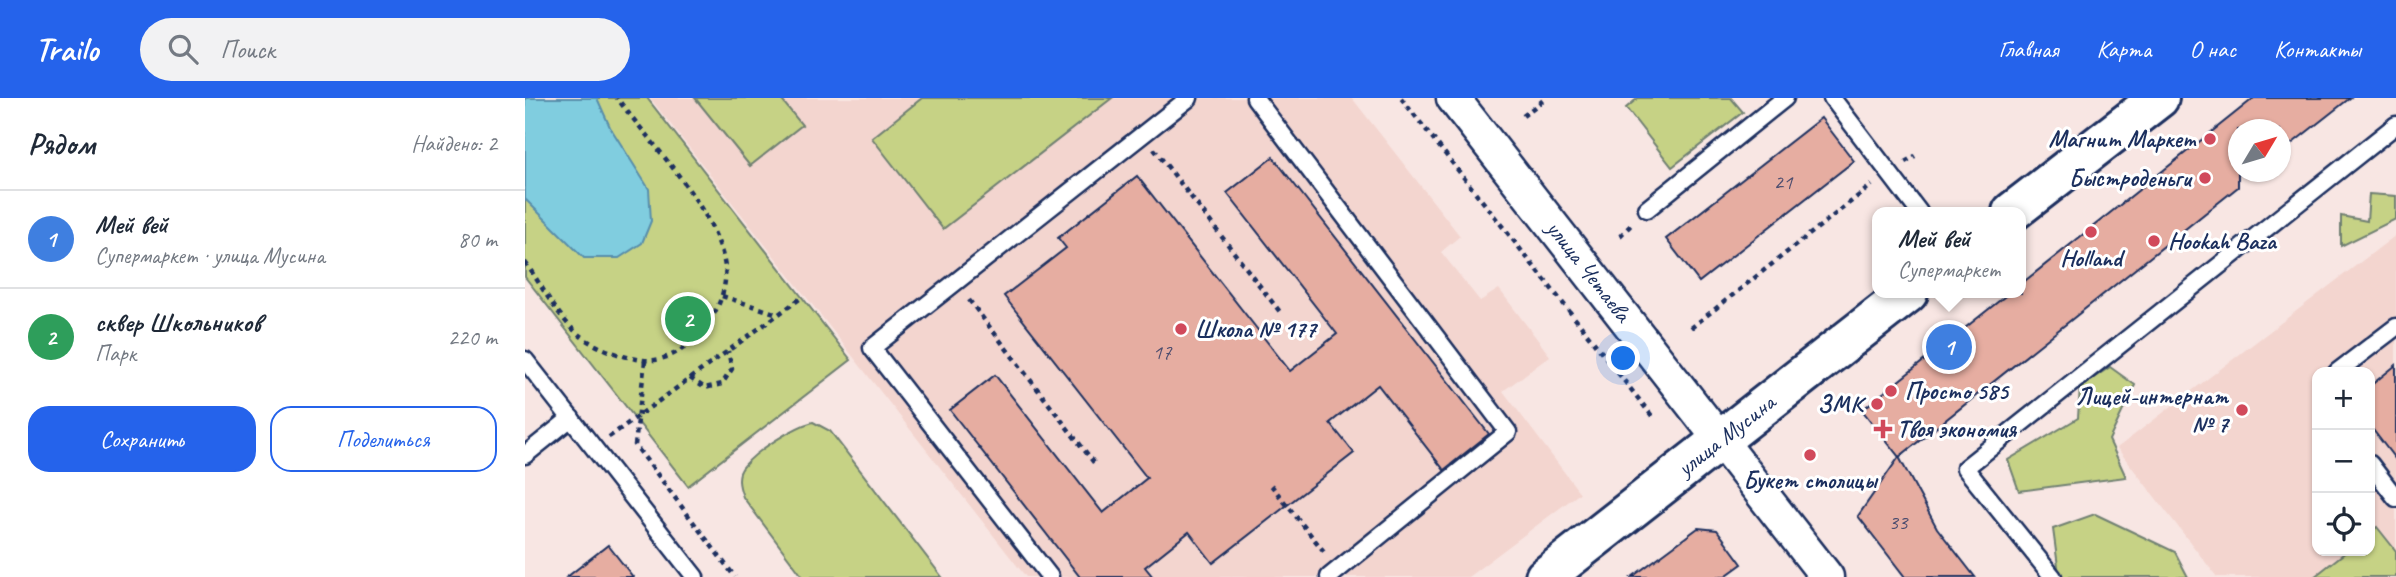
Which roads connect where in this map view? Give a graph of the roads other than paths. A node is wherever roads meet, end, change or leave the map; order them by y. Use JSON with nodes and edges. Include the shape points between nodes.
{"nodes":[{"id":1,"x":1189,"y":98,"type":"edge"},
{"id":2,"x":1255,"y":98,"type":"edge"},
{"id":3,"x":1454,"y":98,"type":"edge"},
{"id":4,"x":1785,"y":98,"type":"edge"},
{"id":5,"x":1832,"y":98,"type":"edge"},
{"id":6,"x":2159,"y":98,"type":"edge"},
{"id":7,"x":2392,"y":135,"type":"edge"},
{"id":8,"x":1915,"y":207,"type":"edge"},
{"id":9,"x":2018,"y":207,"type":"edge"},
{"id":10,"x":1647,"y":209,"type":"dead end"},
{"id":11,"x":1903,"y":298,"type":"edge"},
{"id":12,"x":2396,"y":327,"type":"edge"},
{"id":13,"x":525,"y":360,"type":"edge"},
{"id":14,"x":2344,"y":367,"type":"edge"},
{"id":15,"x":571,"y":418,"type":"junction"},
{"id":16,"x":1720,"y":440,"type":"junction"},
{"id":17,"x":525,"y":455,"type":"edge"},
{"id":18,"x":2375,"y":471,"type":"edge"},
{"id":19,"x":2396,"y":498,"type":"edge"},
{"id":20,"x":1334,"y":574,"type":"edge"},
{"id":21,"x":695,"y":577,"type":"edge"},
{"id":22,"x":1050,"y":577,"type":"edge"},
{"id":23,"x":1545,"y":577,"type":"edge"},
{"id":24,"x":1827,"y":577,"type":"edge"},
{"id":25,"x":2053,"y":577,"type":"edge"}],
"edges":[{"from":1,"to":22,"type":"lane","via":[[872,348]]},
{"from":2,"to":20,"type":"lane","via":[[1508,432]]},
{"from":3,"to":16,"type":"street","name":"улица Четаева"},
{"from":4,"to":10,"type":"lane"},
{"from":5,"to":8,"type":"lane"},
{"from":6,"to":9,"type":"street"},
{"from":7,"to":25,"type":"lane","via":[[1965,468]]},
{"from":11,"to":16,"type":"street","name":"улица Мусина"},
{"from":12,"to":14,"type":"lane"},
{"from":13,"to":15,"type":"lane"},
{"from":15,"to":17,"type":"lane"},
{"from":15,"to":21,"type":"lane"},
{"from":16,"to":23,"type":"street","name":"улица Мусина"},
{"from":16,"to":24,"type":"street","name":"улица Четаева"},
{"from":18,"to":19,"type":"lane"}]}
